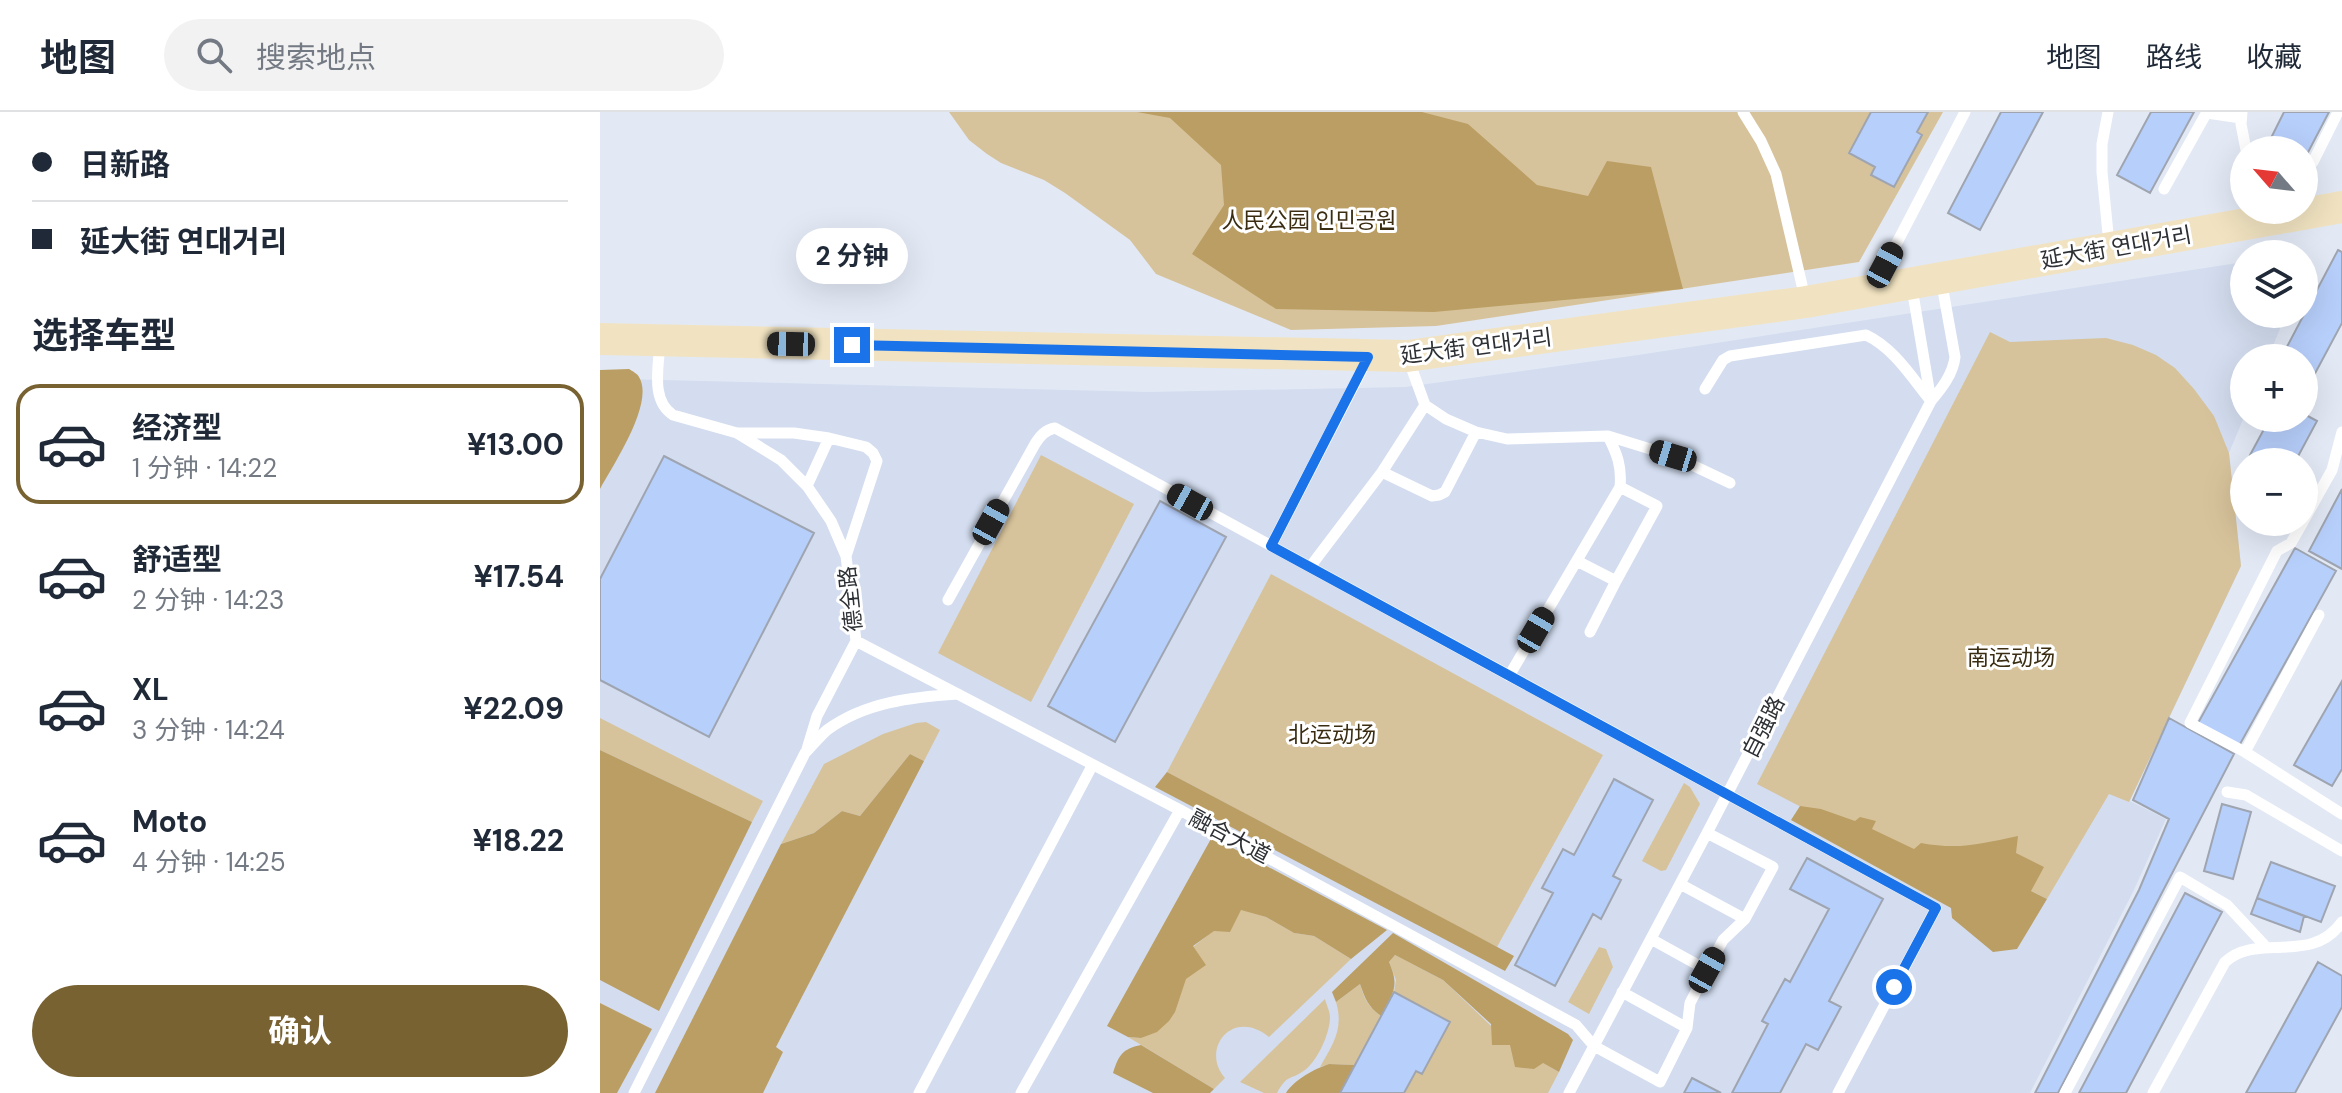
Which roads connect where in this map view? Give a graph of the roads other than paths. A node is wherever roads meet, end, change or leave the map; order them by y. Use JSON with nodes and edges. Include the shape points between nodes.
{"nodes":[{"id":1,"x":1743,"y":112,"type":"edge"},
{"id":2,"x":1965,"y":112,"type":"edge"},
{"id":3,"x":2108,"y":112,"type":"edge"},
{"id":4,"x":2338,"y":112,"type":"edge"},
{"id":5,"x":2207,"y":113,"type":"edge"},
{"id":6,"x":2242,"y":115,"type":"edge"},
{"id":7,"x":2244,"y":136,"type":"edge"},
{"id":8,"x":2318,"y":152,"type":"edge"},
{"id":9,"x":2164,"y":189,"type":"dead end"},
{"id":10,"x":2342,"y":207,"type":"edge"},
{"id":11,"x":2318,"y":210,"type":"edge"},
{"id":12,"x":2230,"y":223,"type":"edge"},
{"id":13,"x":2110,"y":249,"type":"junction"},
{"id":14,"x":1926,"y":281,"type":"junction"},
{"id":15,"x":1872,"y":291,"type":"junction"},
{"id":16,"x":1806,"y":302,"type":"junction"},
{"id":17,"x":600,"y":339,"type":"edge"},
{"id":18,"x":660,"y":341,"type":"junction"},
{"id":19,"x":1407,"y":356,"type":"junction"},
{"id":20,"x":1368,"y":357,"type":"junction"},
{"id":21,"x":1705,"y":389,"type":"dead end"},
{"id":22,"x":1931,"y":401,"type":"junction"},
{"id":23,"x":1425,"y":405,"type":"junction"},
{"id":24,"x":1476,"y":432,"type":"junction"},
{"id":25,"x":2342,"y":432,"type":"edge"},
{"id":26,"x":737,"y":433,"type":"junction"},
{"id":27,"x":1608,"y":436,"type":"junction"},
{"id":28,"x":829,"y":438,"type":"junction"},
{"id":29,"x":1382,"y":472,"type":"junction"},
{"id":30,"x":1730,"y":483,"type":"dead end"},
{"id":31,"x":807,"y":486,"type":"junction"},
{"id":32,"x":1620,"y":487,"type":"junction"},
{"id":33,"x":2318,"y":496,"type":"edge"},
{"id":34,"x":2295,"y":536,"type":"edge"},
{"id":35,"x":1271,"y":546,"type":"junction"},
{"id":36,"x":846,"y":556,"type":"junction"},
{"id":37,"x":1577,"y":561,"type":"junction"},
{"id":38,"x":1310,"y":567,"type":"junction"},
{"id":39,"x":1616,"y":581,"type":"junction"},
{"id":40,"x":948,"y":600,"type":"dead end"},
{"id":41,"x":2319,"y":615,"type":"dead end"},
{"id":42,"x":1590,"y":632,"type":"dead end"},
{"id":43,"x":856,"y":641,"type":"junction"},
{"id":44,"x":1509,"y":676,"type":"junction"},
{"id":45,"x":958,"y":694,"type":"junction"},
{"id":46,"x":2245,"y":752,"type":"junction"},
{"id":47,"x":805,"y":753,"type":"junction"},
{"id":48,"x":1092,"y":766,"type":"junction"},
{"id":49,"x":2227,"y":792,"type":"dead end"},
{"id":50,"x":1727,"y":794,"type":"junction"},
{"id":51,"x":1180,"y":810,"type":"junction"},
{"id":52,"x":2342,"y":814,"type":"edge"},
{"id":53,"x":1707,"y":833,"type":"junction"},
{"id":54,"x":2342,"y":851,"type":"edge"},
{"id":55,"x":1680,"y":884,"type":"junction"},
{"id":56,"x":1745,"y":919,"type":"junction"},
{"id":57,"x":2342,"y":922,"type":"edge"},
{"id":58,"x":1651,"y":939,"type":"junction"},
{"id":59,"x":2267,"y":948,"type":"junction"},
{"id":60,"x":1707,"y":970,"type":"junction"},
{"id":61,"x":1622,"y":992,"type":"junction"},
{"id":62,"x":1687,"y":1028,"type":"junction"},
{"id":63,"x":1594,"y":1046,"type":"junction"},
{"id":64,"x":634,"y":1093,"type":"edge"},
{"id":65,"x":919,"y":1093,"type":"edge"},
{"id":66,"x":1021,"y":1093,"type":"edge"},
{"id":67,"x":1569,"y":1093,"type":"edge"},
{"id":68,"x":1838,"y":1093,"type":"edge"},
{"id":69,"x":2065,"y":1093,"type":"edge"},
{"id":70,"x":2153,"y":1093,"type":"edge"}],
"edges":[{"from":1,"to":16,"type":"lane","via":[[1776,174]]},
{"from":2,"to":15,"type":"lane"},
{"from":3,"to":13,"type":"lane","via":[[2102,172]]},
{"from":4,"to":8,"type":"lane"},
{"from":5,"to":6,"type":"lane"},
{"from":5,"to":9,"type":"lane"},
{"from":6,"to":7,"type":"lane"},
{"from":10,"to":11,"type":"main road","name":"延大街 연대거리"},
{"from":12,"to":13,"type":"main road","name":"延大街 연대거리"},
{"from":13,"to":14,"type":"main road","name":"延大街 연대거리"},
{"from":14,"to":15,"type":"main road","name":"延大街 연대거리"},
{"from":14,"to":22,"type":"lane"},
{"from":14,"to":22,"type":"lane","name":"自强路","via":[[1955,357]]},
{"from":15,"to":16,"type":"main road","name":"延大街 연대거리"},
{"from":16,"to":19,"type":"main road","name":"延大街 연대거리"},
{"from":17,"to":18,"type":"main road","name":"延大街 연대거리"},
{"from":18,"to":20,"type":"main road","name":"延大街 연대거리"},
{"from":18,"to":26,"type":"lane","name":"德全路","via":[[658,392],[665,409]]},
{"from":19,"to":20,"type":"main road","name":"延大街 연대거리"},
{"from":19,"to":23,"type":"lane"},
{"from":20,"to":35,"type":"lane"},
{"from":21,"to":22,"type":"lane","via":[[1730,356],[1866,335],[1891,352]]},
{"from":22,"to":50,"type":"lane","name":"自强路"},
{"from":23,"to":24,"type":"lane"},
{"from":23,"to":29,"type":"lane"},
{"from":24,"to":27,"type":"lane","via":[[1507,439]]},
{"from":24,"to":29,"type":"lane","via":[[1439,495]]},
{"from":25,"to":33,"type":"lane","via":[[2332,470]]},
{"from":26,"to":28,"type":"lane"},
{"from":26,"to":31,"type":"lane","name":"德全路","via":[[781,460]]},
{"from":27,"to":30,"type":"lane","via":[[1673,456]]},
{"from":27,"to":32,"type":"lane","via":[[1621,469]]},
{"from":28,"to":31,"type":"lane"},
{"from":28,"to":36,"type":"lane","via":[[866,447],[877,461]]},
{"from":29,"to":38,"type":"lane"},
{"from":31,"to":36,"type":"lane","name":"德全路"},
{"from":32,"to":37,"type":"lane"},
{"from":32,"to":39,"type":"lane","via":[[1657,506]]},
{"from":34,"to":46,"type":"lane","via":[[2277,551],[2190,723]]},
{"from":35,"to":38,"type":"lane"},
{"from":35,"to":40,"type":"lane","via":[[1055,428],[1035,444]]},
{"from":36,"to":43,"type":"lane","name":"德全路"},
{"from":37,"to":39,"type":"lane"},
{"from":37,"to":44,"type":"lane"},
{"from":38,"to":44,"type":"lane"},
{"from":39,"to":42,"type":"lane"},
{"from":41,"to":46,"type":"lane"},
{"from":43,"to":45,"type":"lane","name":"融合大道"},
{"from":43,"to":47,"type":"lane","name":"德全路","via":[[817,716]]},
{"from":44,"to":50,"type":"lane"},
{"from":45,"to":47,"type":"lane","via":[[887,702],[853,714]]},
{"from":45,"to":48,"type":"lane","name":"融合大道"},
{"from":46,"to":52,"type":"lane"},
{"from":47,"to":64,"type":"lane"},
{"from":48,"to":51,"type":"lane","name":"融合大道"},
{"from":48,"to":65,"type":"lane"},
{"from":49,"to":54,"type":"lane","via":[[2246,795]]},
{"from":50,"to":53,"type":"lane","name":"自强路"},
{"from":50,"to":68,"type":"lane","via":[[1936,908]]},
{"from":51,"to":63,"type":"lane","name":"融合大道","via":[[1576,1025]]},
{"from":51,"to":66,"type":"lane"},
{"from":53,"to":55,"type":"lane","name":"自强路"},
{"from":53,"to":56,"type":"lane","via":[[1773,867]]},
{"from":55,"to":56,"type":"lane"},
{"from":55,"to":58,"type":"lane","name":"自强路"},
{"from":56,"to":60,"type":"lane","via":[[1723,940]]},
{"from":57,"to":59,"type":"lane","via":[[2325,939],[2287,949]]},
{"from":58,"to":60,"type":"lane"},
{"from":58,"to":61,"type":"lane","name":"自强路"},
{"from":59,"to":69,"type":"lane","via":[[2227,905],[2180,877]]},
{"from":59,"to":70,"type":"lane","via":[[2243,949],[2225,962]]},
{"from":60,"to":62,"type":"lane","via":[[1690,1003]]},
{"from":61,"to":62,"type":"lane"},
{"from":61,"to":63,"type":"lane","name":"自强路"},
{"from":62,"to":63,"type":"lane","name":"融合大道","via":[[1660,1082]]},
{"from":63,"to":67,"type":"lane","name":"自强路"}]}
